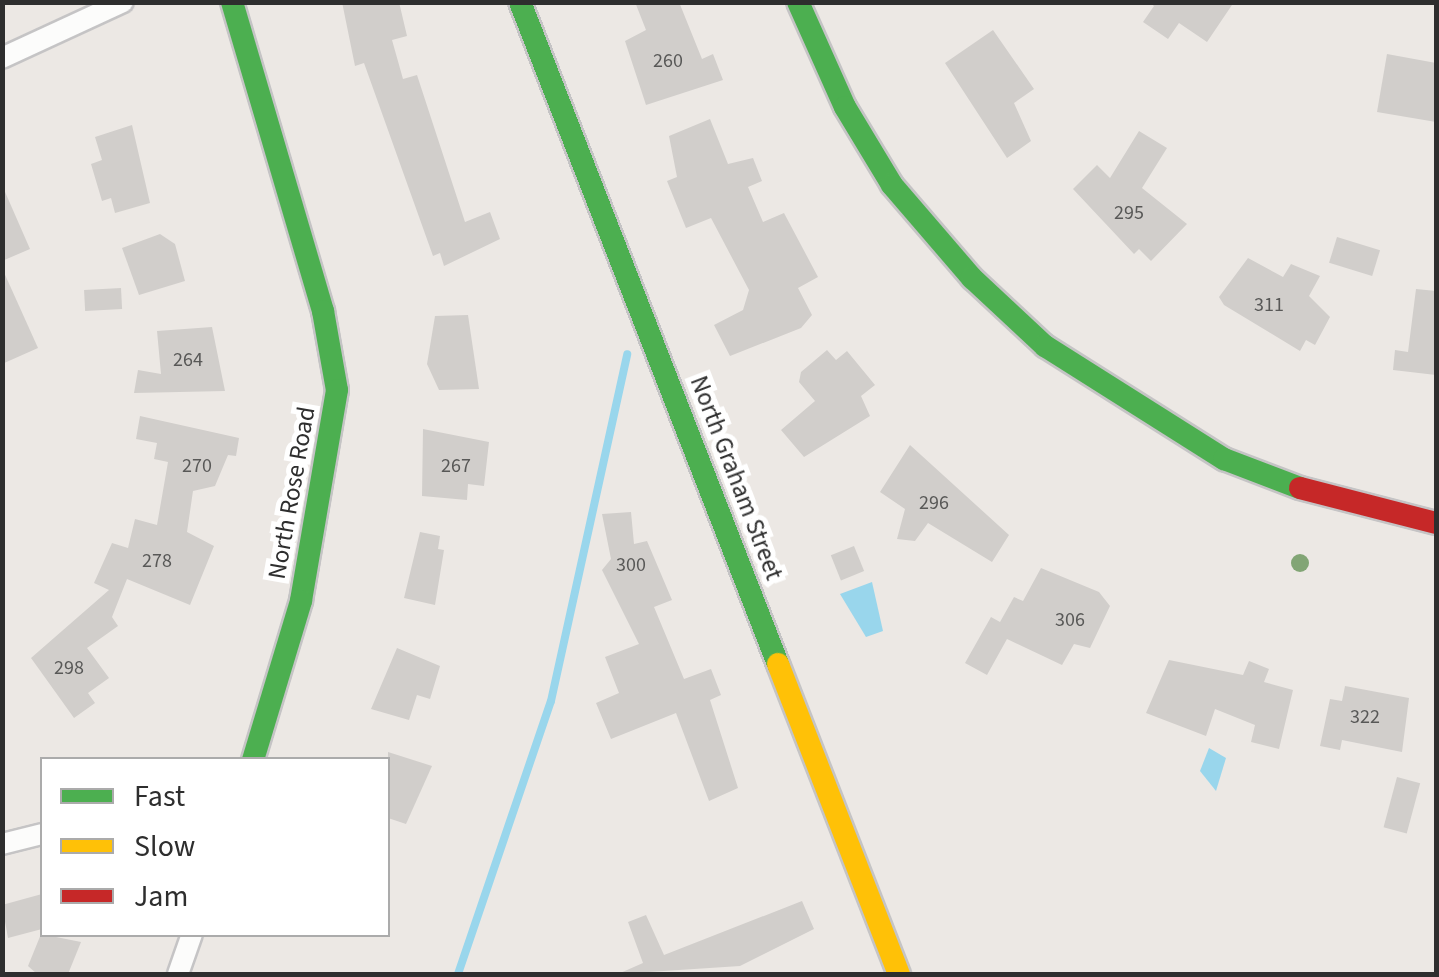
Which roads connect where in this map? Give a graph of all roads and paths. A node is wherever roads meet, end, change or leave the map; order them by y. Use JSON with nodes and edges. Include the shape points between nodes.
{"nodes":[{"id":1,"x":123,"y":2,"type":"edge"},
{"id":2,"x":232,"y":2,"type":"edge"},
{"id":3,"x":520,"y":2,"type":"edge"},
{"id":4,"x":798,"y":2,"type":"edge"},
{"id":5,"x":2,"y":58,"type":"edge"},
{"id":6,"x":1436,"y":522,"type":"edge"},
{"id":7,"x":249,"y":756,"type":"edge"},
{"id":8,"x":40,"y":834,"type":"edge"},
{"id":9,"x":2,"y":844,"type":"edge"},
{"id":10,"x":191,"y":937,"type":"edge"},
{"id":11,"x":178,"y":974,"type":"edge"},
{"id":12,"x":899,"y":974,"type":"edge"}],
"edges":[{"from":1,"to":5,"type":"street"},
{"from":2,"to":7,"type":"street","name":"North Rose Road","via":[[323,311],[337,390],[308,567]]},
{"from":3,"to":12,"type":"street","name":"North Graham Street"},
{"from":4,"to":6,"type":"street","via":[[840,98],[892,185],[972,278],[1044,346],[1241,467]]},
{"from":8,"to":9,"type":"street"},
{"from":10,"to":11,"type":"street"}]}
